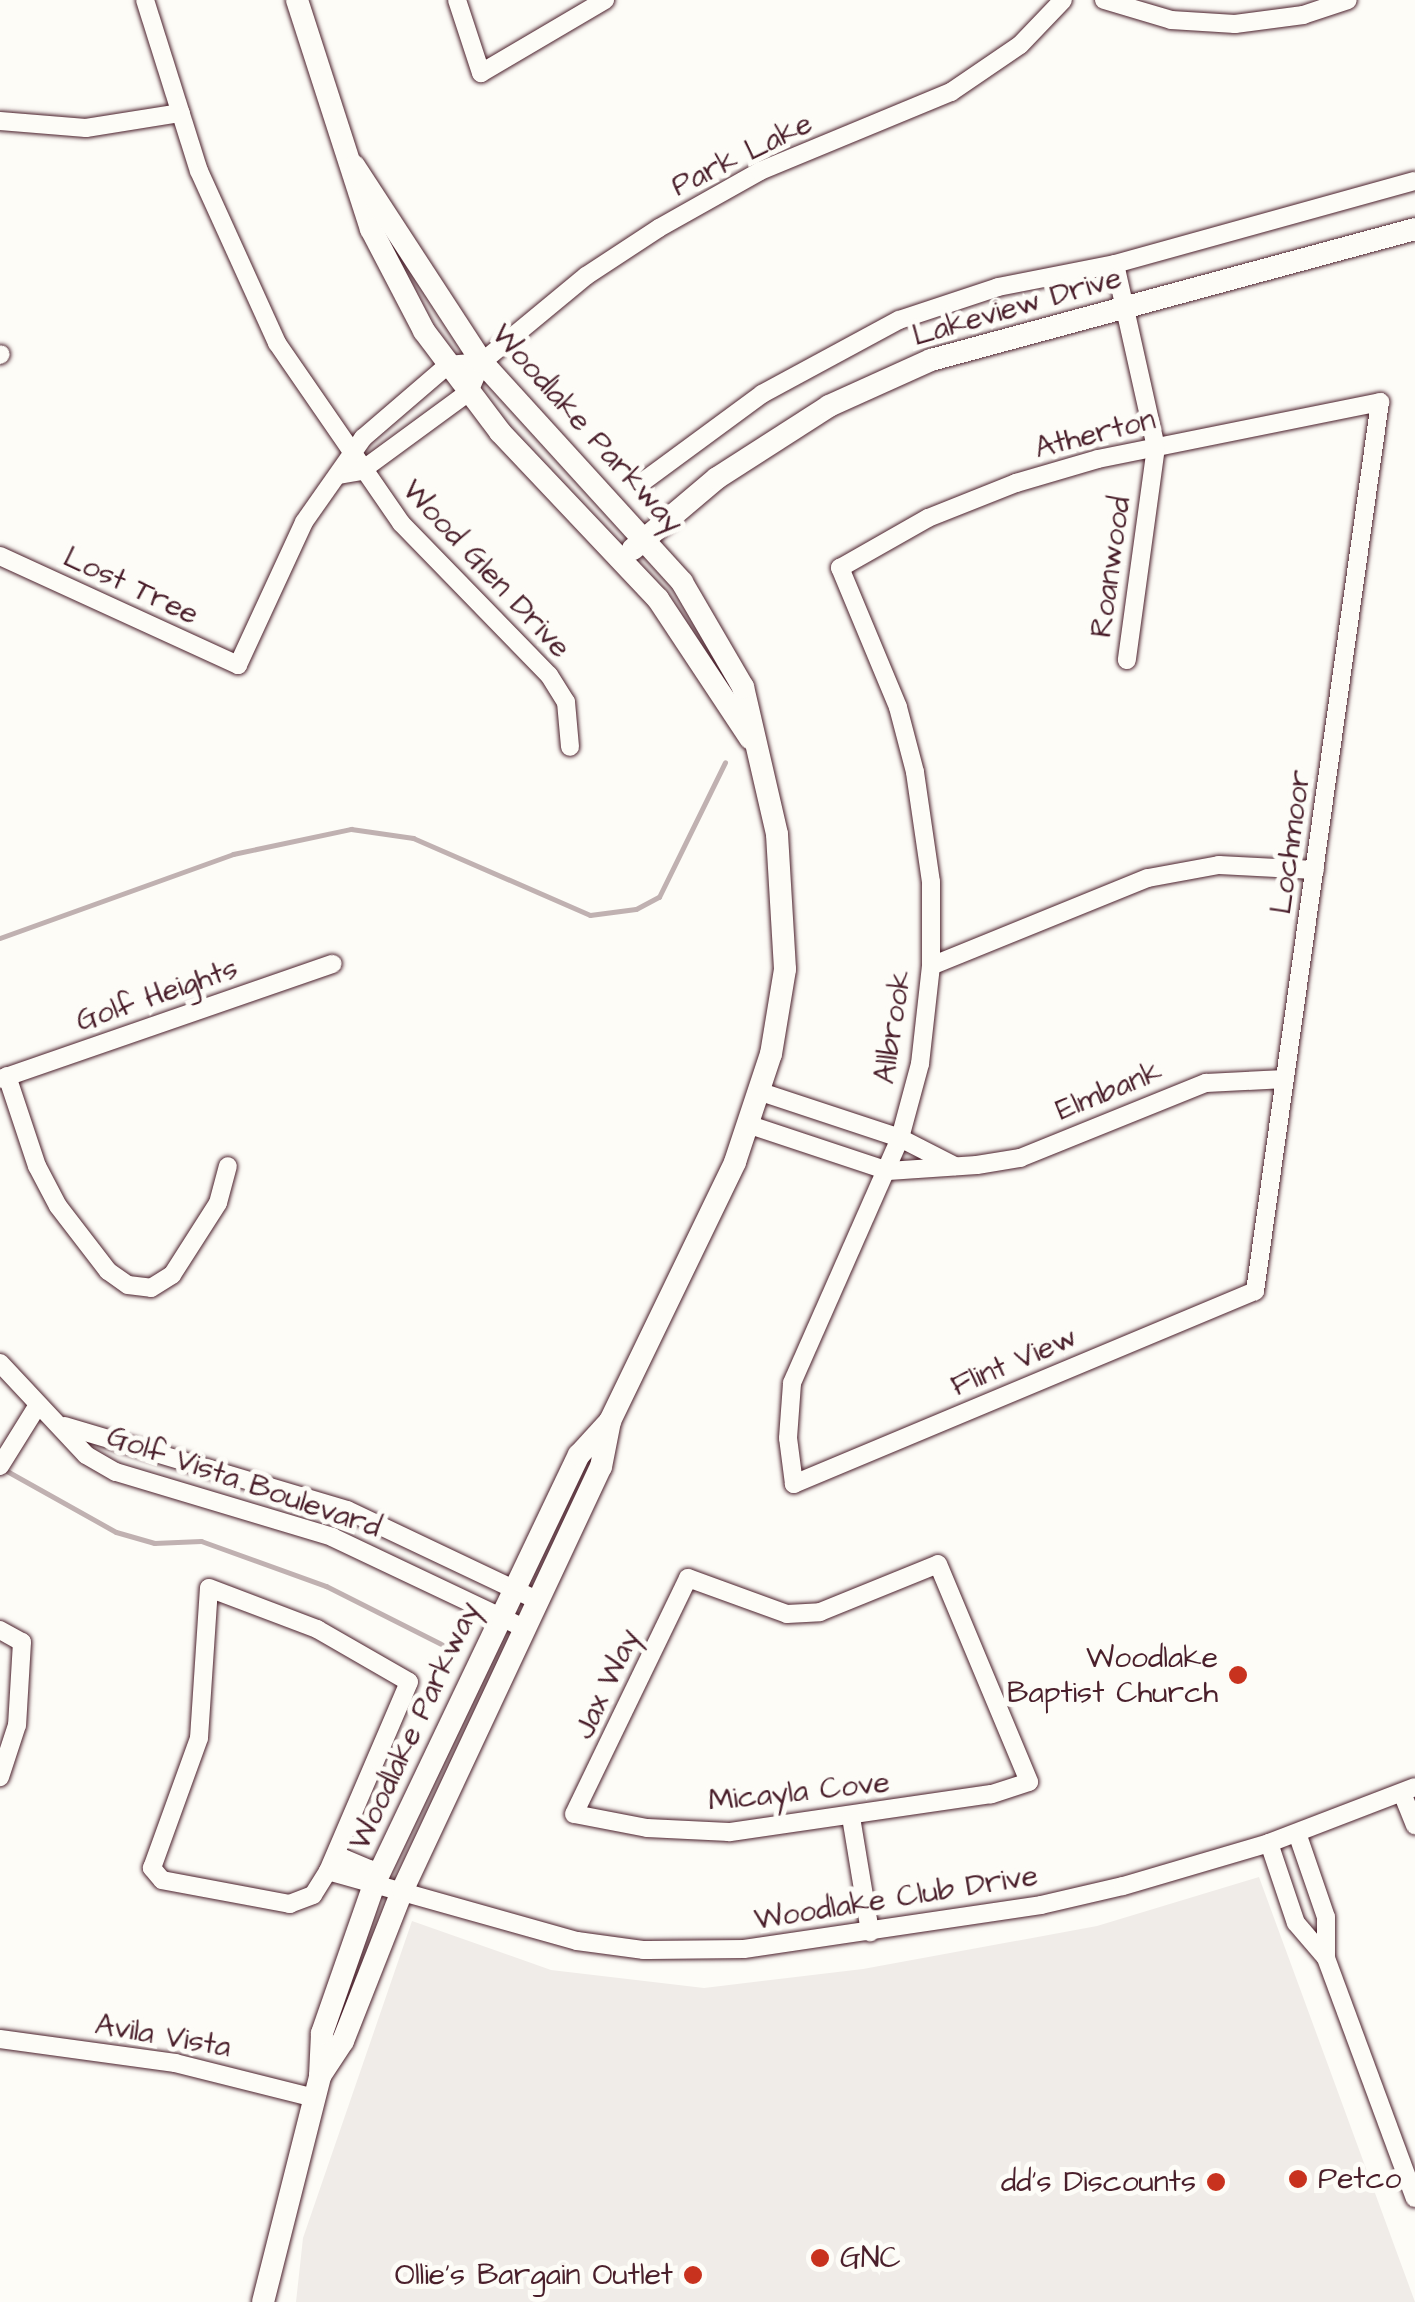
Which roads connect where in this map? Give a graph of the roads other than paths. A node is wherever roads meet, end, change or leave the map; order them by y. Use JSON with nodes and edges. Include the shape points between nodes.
{"nodes":[{"id":1,"x":145,"y":0,"type":"edge"},
{"id":2,"x":457,"y":0,"type":"edge"},
{"id":3,"x":605,"y":0,"type":"edge"},
{"id":4,"x":1063,"y":0,"type":"edge"},
{"id":5,"x":1104,"y":0,"type":"edge"},
{"id":6,"x":1348,"y":0,"type":"edge"},
{"id":7,"x":298,"y":2,"type":"edge"},
{"id":8,"x":180,"y":113,"type":"junction"},
{"id":9,"x":0,"y":121,"type":"edge"},
{"id":10,"x":354,"y":166,"type":"junction"},
{"id":11,"x":1415,"y":181,"type":"edge"},
{"id":12,"x":1415,"y":229,"type":"edge"},
{"id":13,"x":1115,"y":264,"type":"junction"},
{"id":14,"x":1124,"y":306,"type":"junction"},
{"id":15,"x":482,"y":362,"type":"junction"},
{"id":16,"x":448,"y":365,"type":"junction"},
{"id":17,"x":468,"y":392,"type":"junction"},
{"id":18,"x":1380,"y":402,"type":"joint"},
{"id":19,"x":401,"y":409,"type":"junction"},
{"id":20,"x":418,"y":429,"type":"junction"},
{"id":21,"x":1156,"y":447,"type":"junction"},
{"id":22,"x":356,"y":464,"type":"junction"},
{"id":23,"x":644,"y":481,"type":"dead end"},
{"id":24,"x":644,"y":538,"type":"junction"},
{"id":25,"x":0,"y":556,"type":"edge"},
{"id":26,"x":624,"y":558,"type":"junction"},
{"id":27,"x":840,"y":568,"type":"joint"},
{"id":28,"x":1126,"y":660,"type":"dead end"},
{"id":29,"x":752,"y":740,"type":"junction"},
{"id":30,"x":570,"y":747,"type":"dead end"},
{"id":31,"x":1315,"y":870,"type":"junction"},
{"id":32,"x":333,"y":964,"type":"dead end"},
{"id":33,"x":931,"y":966,"type":"junction"},
{"id":34,"x":4,"y":1078,"type":"edge"},
{"id":35,"x":1285,"y":1078,"type":"junction"},
{"id":36,"x":761,"y":1092,"type":"junction"},
{"id":37,"x":750,"y":1124,"type":"junction"},
{"id":38,"x":900,"y":1138,"type":"junction"},
{"id":39,"x":228,"y":1166,"type":"dead end"},
{"id":40,"x":956,"y":1166,"type":"junction"},
{"id":41,"x":888,"y":1171,"type":"junction"},
{"id":42,"x":1255,"y":1291,"type":"joint"},
{"id":43,"x":0,"y":1363,"type":"edge"},
{"id":44,"x":38,"y":1405,"type":"junction"},
{"id":45,"x":610,"y":1422,"type":"junction"},
{"id":46,"x":64,"y":1426,"type":"junction"},
{"id":47,"x":0,"y":1466,"type":"edge"},
{"id":48,"x":794,"y":1484,"type":"joint"},
{"id":49,"x":513,"y":1589,"type":"junction"},
{"id":50,"x":539,"y":1601,"type":"junction"},
{"id":51,"x":499,"y":1616,"type":"junction"},
{"id":52,"x":526,"y":1628,"type":"junction"},
{"id":53,"x":0,"y":1630,"type":"edge"},
{"id":54,"x":0,"y":1777,"type":"edge"},
{"id":55,"x":1029,"y":1782,"type":"joint"},
{"id":56,"x":1408,"y":1790,"type":"edge"},
{"id":57,"x":574,"y":1814,"type":"joint"},
{"id":58,"x":851,"y":1816,"type":"junction"},
{"id":59,"x":1415,"y":1824,"type":"edge"},
{"id":60,"x":1297,"y":1833,"type":"junction"},
{"id":61,"x":1268,"y":1842,"type":"junction"},
{"id":62,"x":332,"y":1863,"type":"junction"},
{"id":63,"x":376,"y":1882,"type":"junction"},
{"id":64,"x":403,"y":1889,"type":"junction"},
{"id":65,"x":870,"y":1932,"type":"junction"},
{"id":66,"x":1326,"y":1958,"type":"junction"},
{"id":67,"x":0,"y":2039,"type":"edge"},
{"id":68,"x":317,"y":2087,"type":"junction"},
{"id":69,"x":1415,"y":2198,"type":"edge"},
{"id":70,"x":263,"y":2302,"type":"edge"}],
"edges":[{"from":1,"to":8,"type":"street","name":"Wood Glen Drive"},
{"from":2,"to":3,"type":"street","via":[[481,73]]},
{"from":4,"to":15,"type":"street","name":"Park Lake","via":[[1020,44],[951,92],[760,171],[659,228],[586,276]]},
{"from":5,"to":6,"type":"street","via":[[1171,20],[1235,24],[1303,15]]},
{"from":7,"to":10,"type":"street","name":"Woodlake Parkway"},
{"from":8,"to":9,"type":"street","via":[[104,127]]},
{"from":8,"to":22,"type":"street","name":"Wood Glen Drive","via":[[243,278]]},
{"from":10,"to":15,"type":"street","name":"Woodlake Parkway"},
{"from":10,"to":16,"type":"street","name":"Woodlake Parkway","via":[[371,229]]},
{"from":11,"to":13,"type":"street"},
{"from":12,"to":14,"type":"street","name":"Lakeview Drive"},
{"from":13,"to":14,"type":"street","name":"Roanwood"},
{"from":13,"to":23,"type":"street","via":[[998,287],[898,320],[762,394]]},
{"from":14,"to":21,"type":"street","name":"Roanwood"},
{"from":14,"to":24,"type":"street","name":"Lakeview Drive","via":[[932,360],[830,406],[718,478]]},
{"from":15,"to":16,"type":"street"},
{"from":15,"to":17,"type":"street","name":"Park Lake"},
{"from":15,"to":24,"type":"street","name":"Woodlake Parkway"},
{"from":16,"to":17,"type":"street","name":"Woodlake Parkway"},
{"from":16,"to":19,"type":"street"},
{"from":17,"to":20,"type":"street"},
{"from":17,"to":26,"type":"street","name":"Woodlake Parkway"},
{"from":18,"to":21,"type":"street","name":"Atherton"},
{"from":18,"to":31,"type":"street","name":"Lochmoor"},
{"from":19,"to":20,"type":"street"},
{"from":19,"to":22,"type":"street"},
{"from":20,"to":22,"type":"street"},
{"from":21,"to":27,"type":"street","name":"Atherton","via":[[1016,483],[928,518]]},
{"from":21,"to":28,"type":"street","name":"Roanwood"},
{"from":22,"to":25,"type":"street","name":"Lost Tree","via":[[339,475],[304,522],[238,665]]},
{"from":22,"to":30,"type":"street","name":"Wood Glen Drive","via":[[423,548],[549,675],[566,702]]},
{"from":24,"to":26,"type":"street","name":"Lakeview Drive"},
{"from":24,"to":29,"type":"street","name":"Woodlake Parkway","via":[[682,582],[729,661],[743,688]]},
{"from":26,"to":29,"type":"street","name":"Woodlake Parkway"},
{"from":27,"to":33,"type":"street","name":"Allbrook","via":[[898,707],[915,772],[931,882]]},
{"from":29,"to":36,"type":"street","name":"Woodlake Parkway","via":[[778,834],[786,926],[780,1015]]},
{"from":31,"to":33,"type":"street","via":[[1220,864],[1148,878]]},
{"from":31,"to":35,"type":"street","name":"Lochmoor"},
{"from":32,"to":34,"type":"street","name":"Golf Heights"},
{"from":33,"to":38,"type":"street","name":"Allbrook","via":[[920,1064]]},
{"from":34,"to":39,"type":"street","via":[[58,1206],[108,1272],[128,1285],[151,1288],[172,1276],[218,1203]]},
{"from":35,"to":40,"type":"street","name":"Elmbank","via":[[1206,1082],[1020,1158]]},
{"from":35,"to":42,"type":"street","name":"Lochmoor"},
{"from":36,"to":37,"type":"street","name":"Woodlake Parkway"},
{"from":36,"to":38,"type":"street"},
{"from":37,"to":41,"type":"street","name":"Elmbank"},
{"from":37,"to":45,"type":"street","name":"Woodlake Parkway"},
{"from":38,"to":40,"type":"street"},
{"from":38,"to":41,"type":"street","name":"Allbrook"},
{"from":40,"to":41,"type":"street","name":"Elmbank"},
{"from":41,"to":48,"type":"street","name":"Allbrook","via":[[792,1383]]},
{"from":42,"to":48,"type":"street","name":"Flint View"},
{"from":43,"to":44,"type":"street","name":"Golf Vista Boulevard"},
{"from":44,"to":46,"type":"street","name":"Golf Vista Boulevard"},
{"from":44,"to":47,"type":"street"},
{"from":45,"to":49,"type":"street","name":"Woodlake Parkway","via":[[579,1455]]},
{"from":45,"to":50,"type":"street","name":"Woodlake Parkway","via":[[601,1467]]},
{"from":46,"to":49,"type":"street","name":"Golf Vista Boulevard","via":[[314,1498]]},
{"from":46,"to":51,"type":"street","name":"Golf Vista Boulevard","via":[[86,1456],[116,1472],[332,1537]]},
{"from":49,"to":50,"type":"street","name":"Golf Vista Boulevard"},
{"from":49,"to":51,"type":"street","name":"Woodlake Parkway"},
{"from":50,"to":52,"type":"street","name":"Woodlake Parkway"},
{"from":51,"to":52,"type":"street","name":"Golf Vista Boulevard"},
{"from":51,"to":63,"type":"street","name":"Woodlake Parkway"},
{"from":52,"to":64,"type":"street","name":"Woodlake Parkway"},
{"from":53,"to":54,"type":"street","via":[[22,1642],[17,1725]]},
{"from":55,"to":57,"type":"street","name":"Jax Way","via":[[938,1564],[820,1612],[771,1610],[688,1578]]},
{"from":55,"to":58,"type":"street","name":"Micayla Cove"},
{"from":56,"to":59,"type":"street"},
{"from":56,"to":60,"type":"street","name":"Woodlake Club Drive"},
{"from":57,"to":58,"type":"street","name":"Micayla Cove","via":[[648,1828],[728,1832]]},
{"from":58,"to":65,"type":"street"},
{"from":60,"to":61,"type":"street","name":"Woodlake Club Drive"},
{"from":60,"to":66,"type":"street","via":[[1326,1917]]},
{"from":61,"to":65,"type":"street","name":"Woodlake Club Drive","via":[[1041,1905]]},
{"from":61,"to":66,"type":"street","via":[[1296,1924]]},
{"from":62,"to":62,"type":"street","via":[[313,1895],[290,1904],[162,1880],[152,1868],[199,1738],[208,1588],[317,1628],[409,1682]]},
{"from":62,"to":63,"type":"street","name":"Woodlake Club Drive","via":[[369,1869]]},
{"from":63,"to":64,"type":"street","name":"Woodlake Club Drive"},
{"from":63,"to":68,"type":"street","name":"Woodlake Parkway","via":[[322,2033]]},
{"from":64,"to":65,"type":"street","name":"Woodlake Club Drive","via":[[522,1930],[644,1950],[744,1949]]},
{"from":64,"to":68,"type":"street","name":"Woodlake Parkway","via":[[344,2041]]},
{"from":66,"to":69,"type":"street"},
{"from":67,"to":68,"type":"street","name":"Avila Vista"},
{"from":68,"to":70,"type":"street","name":"Woodlake Parkway"}]}
